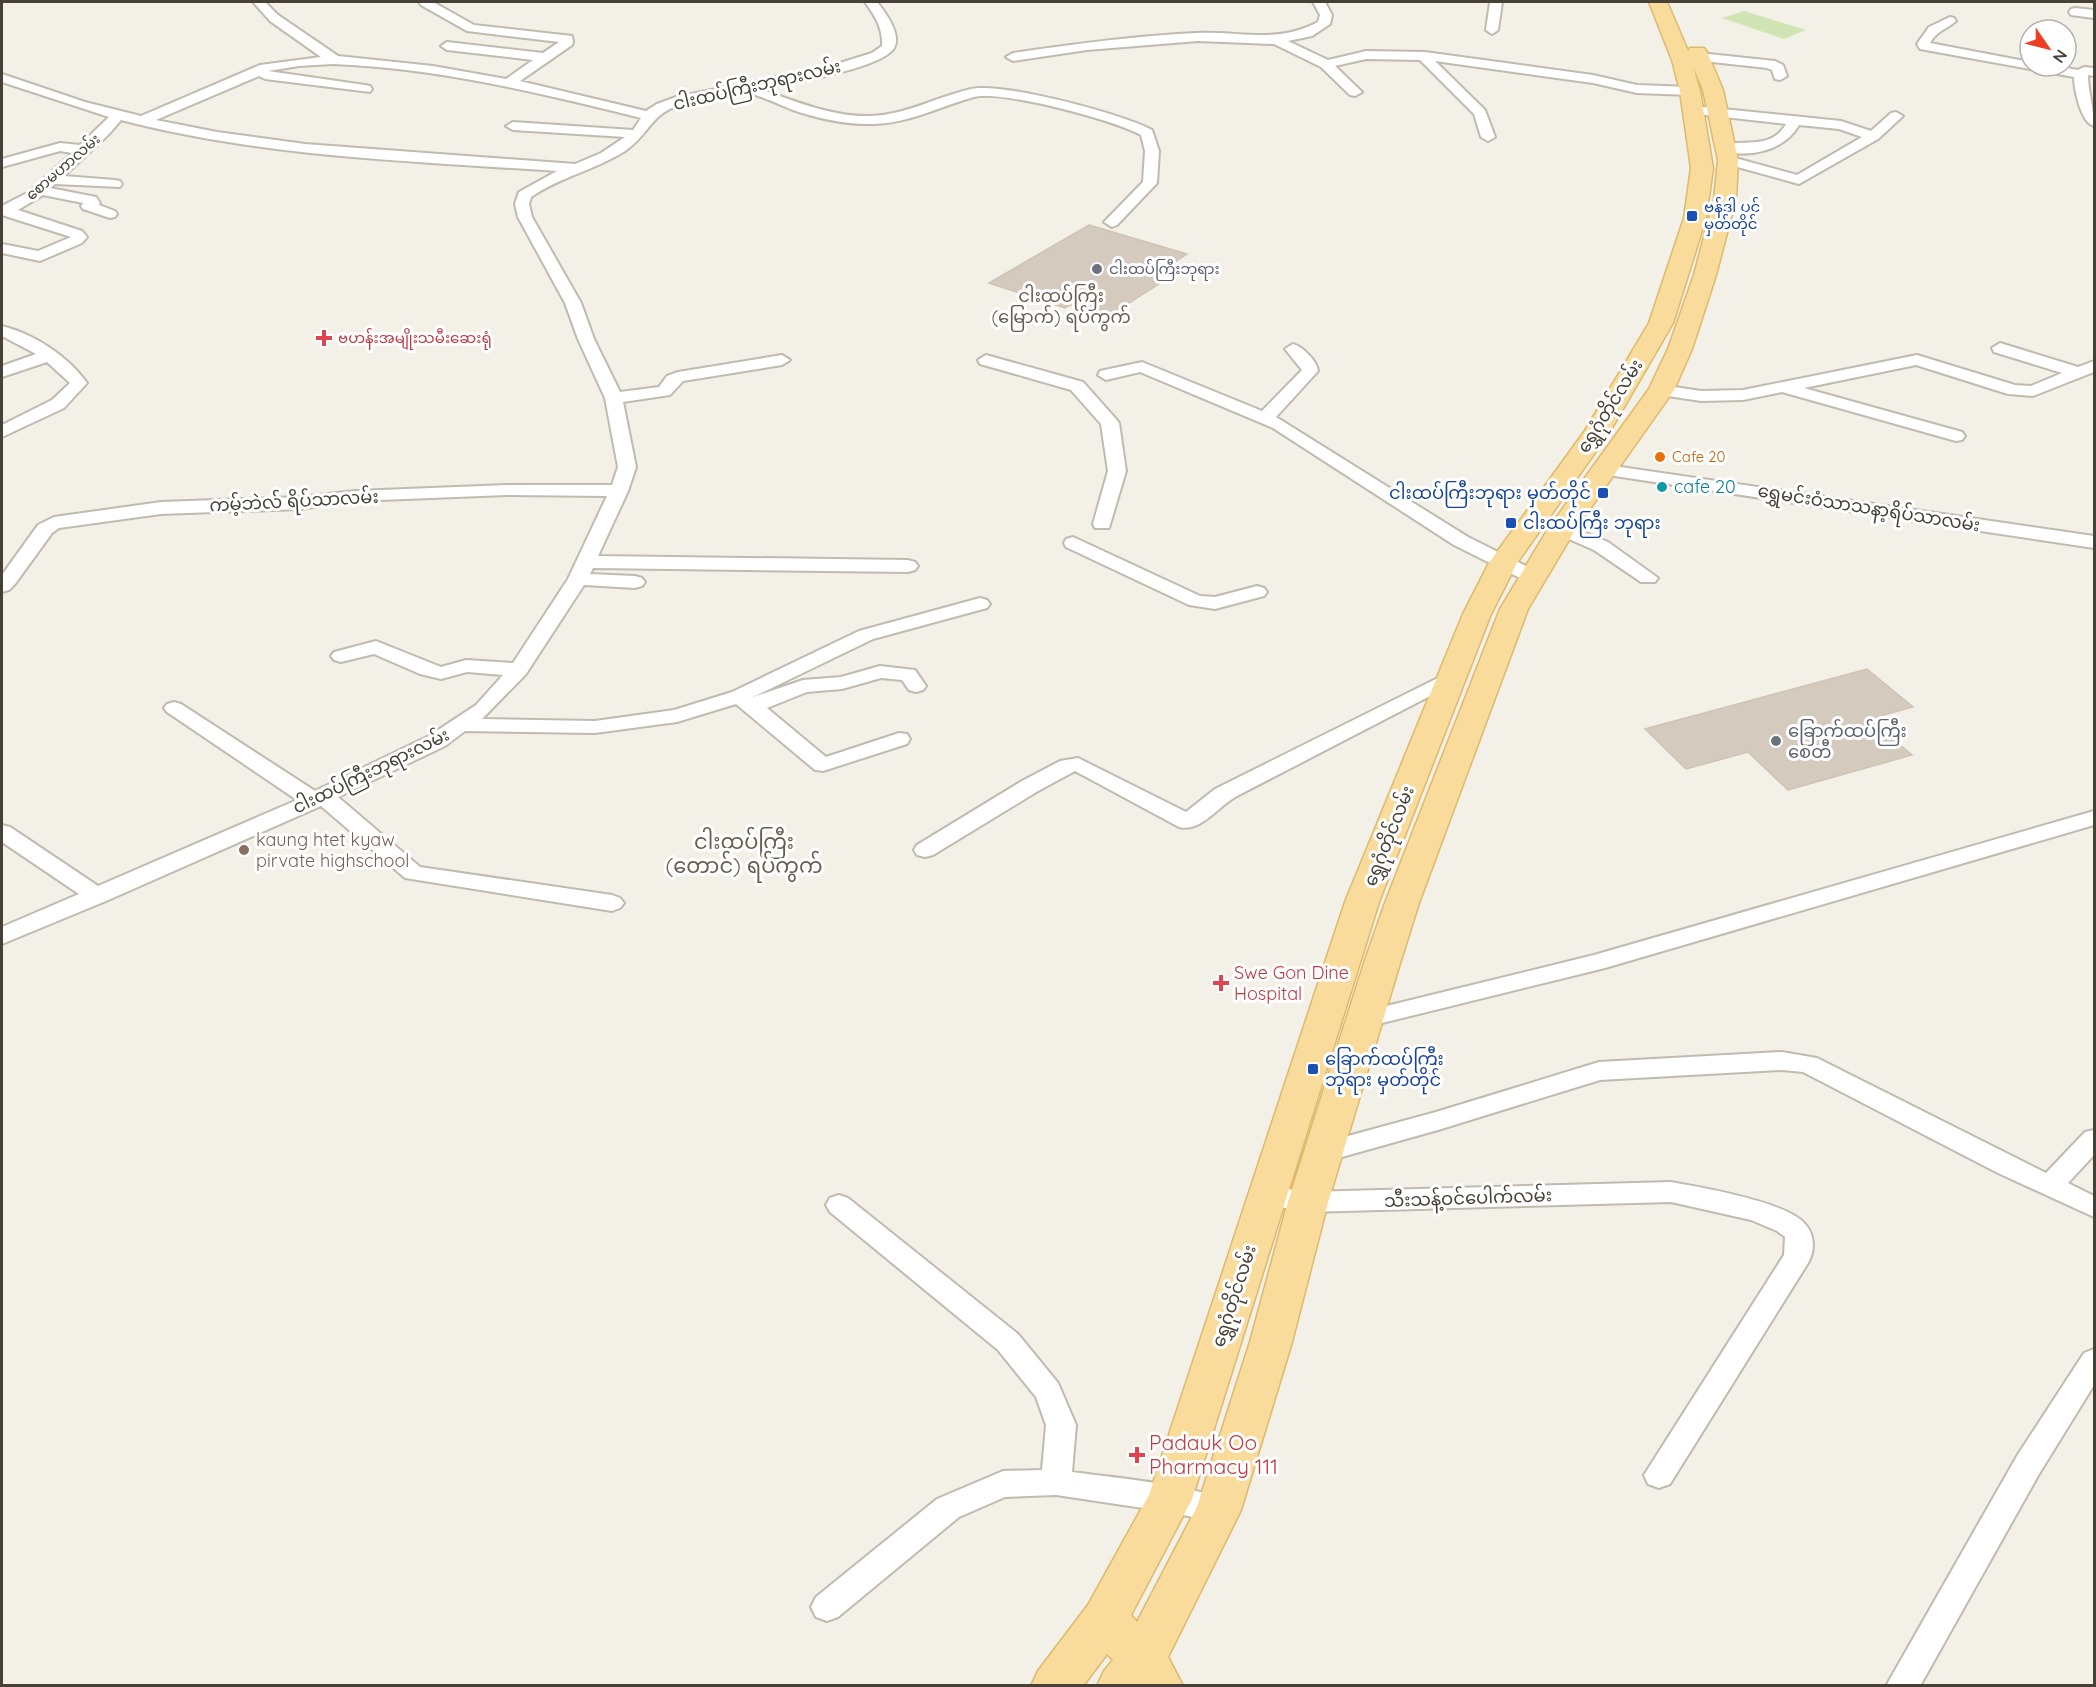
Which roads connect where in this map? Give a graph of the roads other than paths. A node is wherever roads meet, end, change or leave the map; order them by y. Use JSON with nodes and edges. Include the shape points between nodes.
{"nodes":[{"id":1,"x":259,"y":2,"type":"edge"},
{"id":2,"x":425,"y":2,"type":"edge"},
{"id":3,"x":871,"y":2,"type":"edge"},
{"id":4,"x":1319,"y":2,"type":"edge"},
{"id":5,"x":1496,"y":2,"type":"edge"},
{"id":6,"x":1658,"y":2,"type":"edge"},
{"id":7,"x":1675,"y":2,"type":"edge"},
{"id":8,"x":1945,"y":6,"type":"dead end"},
{"id":9,"x":2075,"y":12,"type":"dead end"},
{"id":10,"x":2094,"y":14,"type":"edge"},
{"id":11,"x":1950,"y":21,"type":"junction"},
{"id":12,"x":471,"y":28,"type":"junction"},
{"id":13,"x":1492,"y":30,"type":"dead end"},
{"id":14,"x":1276,"y":40,"type":"junction"},
{"id":15,"x":439,"y":51,"type":"junction"},
{"id":16,"x":1961,"y":52,"type":"junction"},
{"id":17,"x":1425,"y":56,"type":"junction"},
{"id":18,"x":544,"y":57,"type":"junction"},
{"id":19,"x":1012,"y":57,"type":"dead end"},
{"id":20,"x":1699,"y":57,"type":"junction"},
{"id":21,"x":333,"y":59,"type":"junction"},
{"id":22,"x":2018,"y":63,"type":"edge"},
{"id":23,"x":1326,"y":64,"type":"junction"},
{"id":24,"x":416,"y":67,"type":"junction"},
{"id":25,"x":2091,"y":72,"type":"edge"},
{"id":26,"x":253,"y":74,"type":"junction"},
{"id":27,"x":1780,"y":76,"type":"dead end"},
{"id":28,"x":2,"y":78,"type":"edge"},
{"id":29,"x":510,"y":82,"type":"junction"},
{"id":30,"x":742,"y":87,"type":"junction"},
{"id":31,"x":364,"y":89,"type":"dead end"},
{"id":32,"x":1355,"y":92,"type":"dead end"},
{"id":33,"x":1692,"y":101,"type":"junction"},
{"id":34,"x":1719,"y":112,"type":"junction"},
{"id":35,"x":118,"y":114,"type":"junction"},
{"id":36,"x":649,"y":116,"type":"junction"},
{"id":37,"x":1896,"y":116,"type":"dead end"},
{"id":38,"x":144,"y":120,"type":"junction"},
{"id":39,"x":1795,"y":120,"type":"junction"},
{"id":40,"x":2094,"y":122,"type":"edge"},
{"id":41,"x":513,"y":126,"type":"dead end"},
{"id":42,"x":637,"y":134,"type":"junction"},
{"id":43,"x":1873,"y":136,"type":"junction"},
{"id":44,"x":1488,"y":137,"type":"dead end"},
{"id":45,"x":83,"y":150,"type":"junction"},
{"id":46,"x":1727,"y":154,"type":"junction"},
{"id":47,"x":2,"y":163,"type":"edge"},
{"id":48,"x":573,"y":168,"type":"junction"},
{"id":49,"x":52,"y":179,"type":"junction"},
{"id":50,"x":115,"y":184,"type":"dead end"},
{"id":51,"x":39,"y":190,"type":"junction"},
{"id":52,"x":2,"y":211,"type":"edge"},
{"id":53,"x":110,"y":214,"type":"dead end"},
{"id":54,"x":1112,"y":222,"type":"dead end"},
{"id":55,"x":2,"y":249,"type":"edge"},
{"id":56,"x":2,"y":331,"type":"edge"},
{"id":57,"x":2000,"y":348,"type":"dead end"},
{"id":58,"x":1293,"y":349,"type":"dead end"},
{"id":59,"x":49,"y":355,"type":"junction"},
{"id":60,"x":782,"y":360,"type":"dead end"},
{"id":61,"x":986,"y":360,"type":"dead end"},
{"id":62,"x":2094,"y":366,"type":"edge"},
{"id":63,"x":2,"y":372,"type":"edge"},
{"id":64,"x":2078,"y":372,"type":"junction"},
{"id":65,"x":1106,"y":375,"type":"dead end"},
{"id":66,"x":1782,"y":387,"type":"junction"},
{"id":67,"x":1661,"y":390,"type":"junction"},
{"id":68,"x":614,"y":398,"type":"junction"},
{"id":69,"x":1265,"y":418,"type":"junction"},
{"id":70,"x":2,"y":432,"type":"edge"},
{"id":71,"x":1956,"y":436,"type":"dead end"},
{"id":72,"x":1607,"y":470,"type":"junction"},
{"id":73,"x":619,"y":491,"type":"junction"},
{"id":74,"x":1102,"y":524,"type":"dead end"},
{"id":75,"x":1562,"y":529,"type":"junction"},
{"id":76,"x":2094,"y":542,"type":"edge"},
{"id":77,"x":1073,"y":543,"type":"dead end"},
{"id":78,"x":908,"y":566,"type":"dead end"},
{"id":79,"x":1518,"y":570,"type":"junction"},
{"id":80,"x":581,"y":571,"type":"junction"},
{"id":81,"x":1648,"y":578,"type":"dead end"},
{"id":82,"x":635,"y":582,"type":"dead end"},
{"id":83,"x":2,"y":586,"type":"edge"},
{"id":84,"x":1257,"y":592,"type":"dead end"},
{"id":85,"x":980,"y":604,"type":"dead end"},
{"id":86,"x":341,"y":656,"type":"dead end"},
{"id":87,"x":519,"y":670,"type":"junction"},
{"id":88,"x":1454,"y":676,"type":"junction"},
{"id":89,"x":916,"y":686,"type":"dead end"},
{"id":90,"x":746,"y":702,"type":"junction"},
{"id":91,"x":174,"y":708,"type":"dead end"},
{"id":92,"x":463,"y":725,"type":"junction"},
{"id":93,"x":899,"y":739,"type":"dead end"},
{"id":94,"x":318,"y":798,"type":"junction"},
{"id":95,"x":2094,"y":818,"type":"edge"},
{"id":96,"x":2,"y":832,"type":"edge"},
{"id":97,"x":925,"y":850,"type":"dead end"},
{"id":98,"x":98,"y":896,"type":"junction"},
{"id":99,"x":612,"y":903,"type":"dead end"},
{"id":100,"x":2,"y":936,"type":"edge"},
{"id":101,"x":1366,"y":1019,"type":"junction"},
{"id":102,"x":2094,"y":1139,"type":"edge"},
{"id":103,"x":1282,"y":1145,"type":"junction"},
{"id":104,"x":1324,"y":1152,"type":"junction"},
{"id":105,"x":2050,"y":1185,"type":"junction"},
{"id":106,"x":1266,"y":1196,"type":"junction"},
{"id":107,"x":1308,"y":1202,"type":"junction"},
{"id":108,"x":839,"y":1205,"type":"dead end"},
{"id":109,"x":2094,"y":1207,"type":"edge"},
{"id":110,"x":2094,"y":1361,"type":"edge"},
{"id":111,"x":1659,"y":1475,"type":"dead end"},
{"id":112,"x":1056,"y":1482,"type":"junction"},
{"id":113,"x":1170,"y":1499,"type":"junction"},
{"id":114,"x":1220,"y":1510,"type":"junction"},
{"id":115,"x":827,"y":1607,"type":"dead end"},
{"id":116,"x":1104,"y":1620,"type":"junction"},
{"id":117,"x":1141,"y":1676,"type":"edge"},
{"id":118,"x":1055,"y":1686,"type":"edge"},
{"id":119,"x":1902,"y":1686,"type":"edge"}],
"edges":[{"from":1,"to":21,"type":"street","via":[[274,18]]},
{"from":2,"to":12,"type":"street"},
{"from":3,"to":30,"type":"street","name":"ငါးထပ်ကြီးဘုရားလမ်း","via":[[889,32],[886,51],[845,66]]},
{"from":4,"to":14,"type":"street","via":[[1326,15],[1324,24],[1307,33]]},
{"from":5,"to":13,"type":"street"},
{"from":6,"to":33,"type":"main road","name":"ရွှေဂုံတိုင်လမ်း","via":[[1682,60]]},
{"from":7,"to":20,"type":"main road","name":"ရွှေဂုံတိုင်လမ်း"},
{"from":8,"to":11,"type":"street"},
{"from":9,"to":10,"type":"street"},
{"from":11,"to":16,"type":"street","via":[[1948,41]]},
{"from":11,"to":16,"type":"street","via":[[1934,28],[1923,44]]},
{"from":12,"to":15,"type":"street"},
{"from":12,"to":18,"type":"street","via":[[567,39]]},
{"from":14,"to":19,"type":"street","via":[[1198,37]]},
{"from":14,"to":23,"type":"street"},
{"from":15,"to":18,"type":"street"},
{"from":15,"to":24,"type":"street"},
{"from":16,"to":22,"type":"street"},
{"from":17,"to":23,"type":"street","via":[[1366,55]]},
{"from":17,"to":33,"type":"street","via":[[1593,79]]},
{"from":17,"to":44,"type":"street","via":[[1480,113]]},
{"from":18,"to":29,"type":"street"},
{"from":20,"to":27,"type":"street","via":[[1770,64],[1778,68]]},
{"from":20,"to":34,"type":"main road","name":"ရွှေဂုံတိုင်လမ်း"},
{"from":21,"to":24,"type":"street"},
{"from":21,"to":26,"type":"street","via":[[280,64]]},
{"from":23,"to":32,"type":"street"},
{"from":24,"to":29,"type":"street"},
{"from":25,"to":40,"type":"street","via":[[2081,91]]},
{"from":26,"to":31,"type":"street"},
{"from":26,"to":38,"type":"street"},
{"from":28,"to":35,"type":"street"},
{"from":29,"to":36,"type":"street"},
{"from":30,"to":36,"type":"street","name":"ငါးထပ်ကြီးဘုရားလမ်း","via":[[673,103]]},
{"from":30,"to":54,"type":"street","via":[[834,117],[869,120],[906,116],[981,91],[1055,104],[1133,125],[1147,133],[1150,142],[1150,183]]},
{"from":33,"to":34,"type":"street"},
{"from":33,"to":79,"type":"main road","name":"ရွှေဂုံတိုင်လမ်း","via":[[1702,168],[1695,218],[1661,323]]},
{"from":34,"to":39,"type":"street"},
{"from":34,"to":46,"type":"main road","name":"ရွှေဂုံတိုင်လမ်း"},
{"from":35,"to":38,"type":"street"},
{"from":35,"to":45,"type":"street","name":"စောမဟာလမ်း"},
{"from":36,"to":42,"type":"street","name":"ငါးထပ်ကြီးဘုရားလမ်း"},
{"from":37,"to":43,"type":"street"},
{"from":38,"to":48,"type":"street","via":[[217,136],[288,145]]},
{"from":39,"to":43,"type":"street","via":[[1841,125]]},
{"from":39,"to":46,"type":"street","via":[[1789,134],[1770,145]]},
{"from":41,"to":42,"type":"street"},
{"from":42,"to":48,"type":"street","name":"ငါးထပ်ကြီးဘုရားလမ်း","via":[[604,157]]},
{"from":43,"to":46,"type":"street","via":[[1799,180]]},
{"from":45,"to":47,"type":"street","via":[[60,147]]},
{"from":45,"to":49,"type":"street","name":"စောမဟာလမ်း"},
{"from":46,"to":67,"type":"main road","name":"ရွှေဂုံတိုင်လမ်း","via":[[1725,199],[1705,275],[1680,349]]},
{"from":48,"to":68,"type":"street","name":"ငါးထပ်ကြီးဘုရားလမ်း","via":[[531,189],[522,204],[525,217],[573,303]]},
{"from":49,"to":50,"type":"street"},
{"from":49,"to":51,"type":"street","name":"စောမဟာလမ်း"},
{"from":51,"to":52,"type":"street","name":"စောမဟာလမ်း"},
{"from":51,"to":53,"type":"street","via":[[91,200],[93,203],[88,206]]},
{"from":52,"to":55,"type":"street","via":[[79,237],[40,256]]},
{"from":56,"to":59,"type":"street"},
{"from":57,"to":64,"type":"street"},
{"from":58,"to":69,"type":"street","via":[[1310,371]]},
{"from":59,"to":63,"type":"street"},
{"from":59,"to":70,"type":"street","via":[[62,363],[79,383],[58,404]]},
{"from":60,"to":68,"type":"street","via":[[678,377],[664,391]]},
{"from":61,"to":74,"type":"street","via":[[1077,386],[1110,423],[1117,471]]},
{"from":62,"to":64,"type":"street"},
{"from":64,"to":66,"type":"street","via":[[2033,391],[2022,391],[1917,360]]},
{"from":65,"to":69,"type":"street","via":[[1142,367]]},
{"from":66,"to":67,"type":"street","via":[[1743,395],[1701,396]]},
{"from":66,"to":71,"type":"street"},
{"from":67,"to":72,"type":"main road","name":"ရွှေဂုံတိုင်လမ်း"},
{"from":68,"to":73,"type":"street","name":"ငါးထပ်ကြီးဘုရားလမ်း","via":[[627,467]]},
{"from":69,"to":79,"type":"street","via":[[1300,436],[1461,541]]},
{"from":72,"to":75,"type":"main road","name":"ရွှေဂုံတိုင်လမ်း"},
{"from":72,"to":76,"type":"street","name":"ရွှေမင်းဝံသာသနာ့ရိပ်သာလမ်း"},
{"from":73,"to":80,"type":"street","name":"ငါးထပ်ကြီးဘုရားလမ်း"},
{"from":73,"to":83,"type":"street","name":"ကမ့်ဘဲလ် ရိပ်သာလမ်း","via":[[507,490],[355,496],[300,503],[161,508],[62,522],[45,529]]},
{"from":75,"to":79,"type":"main road","name":"ရွှေဂုံတိုင်လမ်း"},
{"from":75,"to":81,"type":"street","via":[[1601,546]]},
{"from":77,"to":84,"type":"street","via":[[1196,601],[1215,603]]},
{"from":78,"to":80,"type":"street"},
{"from":79,"to":88,"type":"main road","name":"ရွှေဂုံတိုင်လမ်း","via":[[1477,614]]},
{"from":79,"to":101,"type":"main road","name":"ရွှေဂုံတိုင်လမ်း","via":[[1514,609],[1402,903]]},
{"from":80,"to":82,"type":"street"},
{"from":80,"to":87,"type":"street","name":"ငါးထပ်ကြီးဘုရားလမ်း"},
{"from":85,"to":90,"type":"street","via":[[866,635]]},
{"from":86,"to":87,"type":"street","via":[[376,647],[441,673],[465,666]]},
{"from":87,"to":92,"type":"street","name":"ငါးထပ်ကြီးဘုရားလမ်း","via":[[483,710]]},
{"from":88,"to":97,"type":"street","via":[[1223,794],[1187,822],[1078,764],[1068,765]]},
{"from":88,"to":103,"type":"main road","name":"ရွှေဂုံတိုင်လမ်း","via":[[1364,895]]},
{"from":89,"to":90,"type":"street","via":[[908,674],[880,672],[842,683],[802,686]]},
{"from":90,"to":92,"type":"street","via":[[595,727]]},
{"from":90,"to":93,"type":"street","via":[[823,765]]},
{"from":91,"to":94,"type":"street"},
{"from":92,"to":94,"type":"street","name":"ငါးထပ်ကြီးဘုရားလမ်း"},
{"from":94,"to":98,"type":"street","name":"ငါးထပ်ကြီးဘုရားလမ်း"},
{"from":94,"to":99,"type":"street","via":[[413,873]]},
{"from":95,"to":101,"type":"street","via":[[1597,962]]},
{"from":96,"to":98,"type":"street"},
{"from":98,"to":100,"type":"street","name":"ငါးထပ်ကြီးဘုရားလမ်း"},
{"from":101,"to":104,"type":"main road","name":"ရွှေဂုံတိုင်လမ်း"},
{"from":102,"to":105,"type":"street"},
{"from":103,"to":104,"type":"main road"},
{"from":103,"to":106,"type":"main road","name":"ရွှေဂုံတိုင်လမ်း"},
{"from":104,"to":105,"type":"street","via":[[1599,1071],[1782,1061],[1808,1064]]},
{"from":104,"to":107,"type":"main road","name":"ရွှေဂုံတိုင်လမ်း"},
{"from":105,"to":109,"type":"street"},
{"from":106,"to":107,"type":"street","name":"သီးသန့်ဝင်ပေါက်လမ်း"},
{"from":106,"to":113,"type":"main road","name":"ရွှေဂုံတိုင်လမ်း"},
{"from":107,"to":111,"type":"street","name":"သီးသန့်ဝင်ပေါက်လမ်း","via":[[1671,1192],[1710,1199],[1793,1227],[1800,1237],[1798,1256]]},
{"from":107,"to":114,"type":"main road","name":"ရွှေဂုံတိုင်လမ်း"},
{"from":108,"to":112,"type":"street","via":[[1008,1342],[1048,1391],[1061,1425]]},
{"from":110,"to":119,"type":"street","via":[[2028,1465]]},
{"from":112,"to":113,"type":"street"},
{"from":112,"to":115,"type":"street","via":[[1003,1484],[948,1508]]},
{"from":113,"to":114,"type":"street"},
{"from":113,"to":116,"type":"main road","name":"ရွှေဂုံတိုင်လမ်း"},
{"from":114,"to":117,"type":"main road","name":"ရွှေဂုံတိုင်လမ်း"},
{"from":116,"to":117,"type":"main road"},
{"from":116,"to":118,"type":"main road","name":"ရွှေဂုံတိုင်လမ်း"}]}
